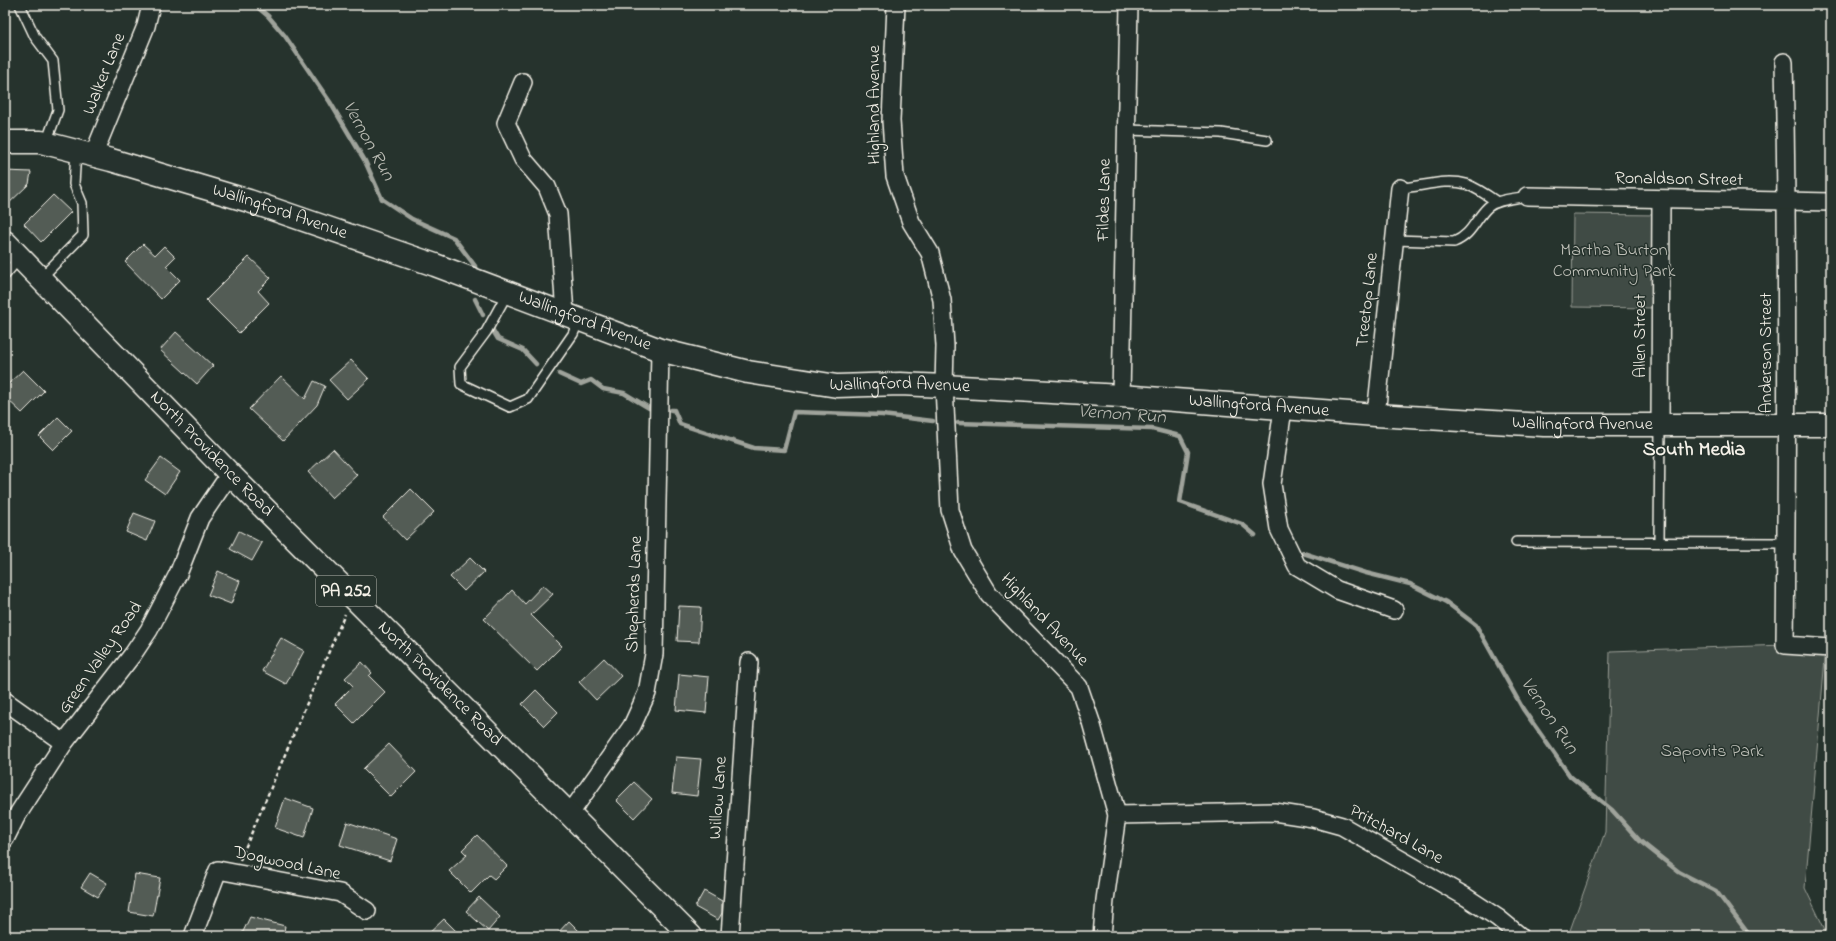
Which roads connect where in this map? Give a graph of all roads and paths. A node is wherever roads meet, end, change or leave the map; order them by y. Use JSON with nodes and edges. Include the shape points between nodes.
{"nodes":[{"id":1,"x":151,"y":5,"type":"edge"},
{"id":2,"x":896,"y":5,"type":"edge"},
{"id":3,"x":1129,"y":5,"type":"edge"},
{"id":4,"x":21,"y":7,"type":"edge"},
{"id":5,"x":1784,"y":62,"type":"dead end"},
{"id":6,"x":523,"y":82,"type":"dead end"},
{"id":7,"x":1126,"y":130,"type":"junction"},
{"id":8,"x":1267,"y":140,"type":"dead end"},
{"id":9,"x":5,"y":142,"type":"edge"},
{"id":10,"x":46,"y":143,"type":"junction"},
{"id":11,"x":85,"y":154,"type":"junction"},
{"id":12,"x":1400,"y":188,"type":"joint"},
{"id":13,"x":1527,"y":196,"type":"joint"},
{"id":14,"x":1661,"y":200,"type":"junction"},
{"id":15,"x":1787,"y":201,"type":"junction"},
{"id":16,"x":1497,"y":202,"type":"junction"},
{"id":17,"x":1831,"y":202,"type":"edge"},
{"id":18,"x":1395,"y":240,"type":"junction"},
{"id":19,"x":5,"y":242,"type":"edge"},
{"id":20,"x":20,"y":257,"type":"junction"},
{"id":21,"x":5,"y":275,"type":"edge"},
{"id":22,"x":41,"y":278,"type":"junction"},
{"id":23,"x":508,"y":292,"type":"junction"},
{"id":24,"x":572,"y":316,"type":"junction"},
{"id":25,"x":660,"y":350,"type":"junction"},
{"id":26,"x":944,"y":386,"type":"junction"},
{"id":27,"x":1121,"y":396,"type":"junction"},
{"id":28,"x":1283,"y":409,"type":"junction"},
{"id":29,"x":1376,"y":415,"type":"junction"},
{"id":30,"x":1831,"y":425,"type":"edge"},
{"id":31,"x":1660,"y":426,"type":"junction"},
{"id":32,"x":1788,"y":426,"type":"junction"},
{"id":33,"x":230,"y":474,"type":"junction"},
{"id":34,"x":1516,"y":542,"type":"dead end"},
{"id":35,"x":1660,"y":542,"type":"junction"},
{"id":36,"x":1786,"y":543,"type":"junction"},
{"id":37,"x":352,"y":597,"type":"junction"},
{"id":38,"x":1394,"y":610,"type":"dead end"},
{"id":39,"x":1831,"y":648,"type":"edge"},
{"id":40,"x":749,"y":662,"type":"dead end"},
{"id":41,"x":5,"y":702,"type":"edge"},
{"id":42,"x":64,"y":743,"type":"junction"},
{"id":43,"x":569,"y":815,"type":"junction"},
{"id":44,"x":1117,"y":815,"type":"junction"},
{"id":45,"x":5,"y":839,"type":"edge"},
{"id":46,"x":235,"y":874,"type":"junction"},
{"id":47,"x":367,"y":911,"type":"dead end"},
{"id":48,"x":192,"y":936,"type":"edge"},
{"id":49,"x":692,"y":936,"type":"edge"},
{"id":50,"x":730,"y":936,"type":"edge"},
{"id":51,"x":1102,"y":936,"type":"edge"},
{"id":52,"x":1520,"y":936,"type":"edge"}],
"edges":[{"from":1,"to":11,"type":"street","name":"Walker Lane","via":[[146,26]]},
{"from":2,"to":26,"type":"street","name":"Highland Avenue","via":[[891,121],[895,176],[911,222],[930,253],[942,300]]},
{"from":3,"to":7,"type":"street","name":"Fildes Lane"},
{"from":4,"to":10,"type":"lane","via":[[35,37],[53,61],[58,110]]},
{"from":5,"to":15,"type":"street","name":"Anderson Street"},
{"from":6,"to":24,"type":"street","via":[[506,123],[523,158],[547,187],[558,214]]},
{"from":7,"to":8,"type":"lane","via":[[1221,132]]},
{"from":7,"to":27,"type":"street","name":"Fildes Lane"},
{"from":9,"to":10,"type":"street","name":"Wallingford Avenue"},
{"from":10,"to":11,"type":"street","name":"Wallingford Avenue"},
{"from":11,"to":22,"type":"lane","via":[[74,184],[82,203],[83,235]]},
{"from":11,"to":23,"type":"street","name":"Wallingford Avenue","via":[[249,201]]},
{"from":12,"to":16,"type":"lane","via":[[1446,182],[1466,184]]},
{"from":12,"to":18,"type":"street","name":"Treetop Lane"},
{"from":13,"to":14,"type":"street","name":"Ronaldson Street"},
{"from":13,"to":16,"type":"lane"},
{"from":14,"to":15,"type":"street","name":"Ronaldson Street"},
{"from":14,"to":31,"type":"street","name":"Allen Street"},
{"from":15,"to":17,"type":"street","name":"Ronaldson Street"},
{"from":15,"to":32,"type":"street","name":"Anderson Street"},
{"from":16,"to":18,"type":"lane","via":[[1488,207],[1463,239],[1454,242]]},
{"from":18,"to":29,"type":"street","name":"Treetop Lane"},
{"from":19,"to":20,"type":"street","name":"North Providence Road","number":"PA 252"},
{"from":20,"to":21,"type":"lane"},
{"from":20,"to":22,"type":"street","name":"North Providence Road","number":"PA 252"},
{"from":22,"to":33,"type":"street","name":"North Providence Road","number":"PA 252"},
{"from":23,"to":24,"type":"street","name":"Wallingford Avenue"},
{"from":23,"to":24,"type":"lane","via":[[486,332],[460,367],[461,384],[510,407],[528,399],[573,334]]},
{"from":24,"to":25,"type":"street","name":"Wallingford Avenue"},
{"from":25,"to":26,"type":"street","name":"Wallingford Avenue","via":[[748,372],[837,386]]},
{"from":25,"to":43,"type":"street","name":"Shepherds Lane","via":[[654,654],[647,693],[632,726]]},
{"from":26,"to":27,"type":"street","name":"Wallingford Avenue"},
{"from":26,"to":44,"type":"street","name":"Highland Avenue","via":[[950,510],[963,550],[989,594],[1079,687]]},
{"from":27,"to":28,"type":"street","name":"Wallingford Avenue"},
{"from":28,"to":29,"type":"street","name":"Wallingford Avenue"},
{"from":28,"to":38,"type":"street","via":[[1272,484],[1279,529],[1297,566],[1337,590]]},
{"from":29,"to":31,"type":"street","name":"Wallingford Avenue","via":[[1544,425]]},
{"from":30,"to":32,"type":"street","name":"Wallingford Avenue"},
{"from":31,"to":32,"type":"street","name":"Wallingford Avenue"},
{"from":31,"to":35,"type":"lane"},
{"from":32,"to":36,"type":"street","name":"Anderson Street"},
{"from":33,"to":37,"type":"street","name":"North Providence Road","number":"PA 252"},
{"from":33,"to":42,"type":"street","name":"Green Valley Road","via":[[200,518],[178,574],[149,630]]},
{"from":34,"to":35,"type":"lane"},
{"from":35,"to":36,"type":"lane"},
{"from":36,"to":39,"type":"street","name":"Anderson Street","via":[[1785,644]]},
{"from":37,"to":43,"type":"street","name":"North Providence Road","number":"PA 252"},
{"from":37,"to":46,"type":"path","via":[[244,847]]},
{"from":40,"to":50,"type":"street","name":"Willow Lane"},
{"from":41,"to":42,"type":"street"},
{"from":42,"to":45,"type":"street","name":"Green Valley Road","via":[[16,817]]},
{"from":43,"to":49,"type":"street","name":"North Providence Road","number":"PA 252"},
{"from":44,"to":51,"type":"street","name":"Highland Avenue"},
{"from":44,"to":52,"type":"street","name":"Pritchard Lane","via":[[1274,812],[1342,826],[1466,897]]},
{"from":46,"to":47,"type":"street","name":"Dogwood Lane","via":[[340,893]]},
{"from":46,"to":48,"type":"street","name":"Dogwood Lane","via":[[218,870]]}]}
